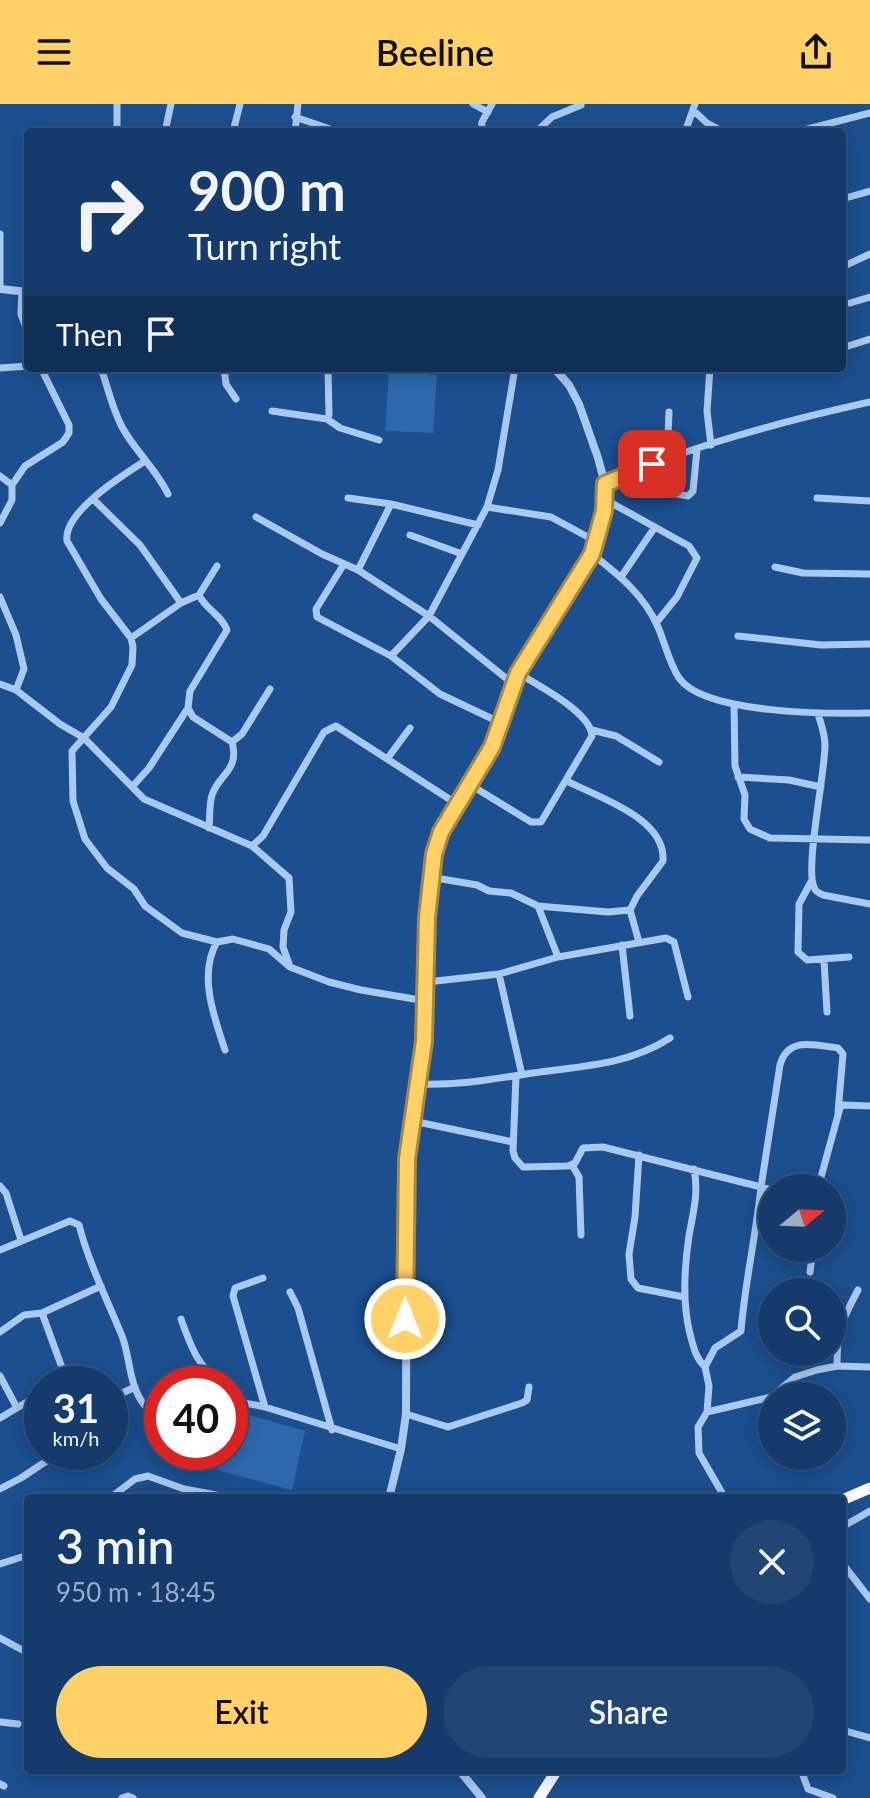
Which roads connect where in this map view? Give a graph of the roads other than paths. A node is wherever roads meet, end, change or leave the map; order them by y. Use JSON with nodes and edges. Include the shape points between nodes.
{"nodes":[{"id":1,"x":117,"y":104,"type":"edge"},
{"id":2,"x":171,"y":104,"type":"edge"},
{"id":3,"x":240,"y":104,"type":"edge"},
{"id":4,"x":298,"y":104,"type":"edge"},
{"id":5,"x":473,"y":104,"type":"edge"},
{"id":6,"x":581,"y":105,"type":"edge"},
{"id":7,"x":693,"y":106,"type":"edge"},
{"id":8,"x":490,"y":108,"type":"edge"},
{"id":9,"x":870,"y":113,"type":"edge"},
{"id":10,"x":295,"y":117,"type":"junction"},
{"id":11,"x":117,"y":128,"type":"edge"},
{"id":12,"x":166,"y":128,"type":"edge"},
{"id":13,"x":234,"y":128,"type":"edge"},
{"id":14,"x":295,"y":128,"type":"edge"},
{"id":15,"x":327,"y":128,"type":"edge"},
{"id":16,"x":482,"y":128,"type":"edge"},
{"id":17,"x":540,"y":128,"type":"edge"},
{"id":18,"x":686,"y":128,"type":"edge"},
{"id":19,"x":716,"y":128,"type":"edge"},
{"id":20,"x":812,"y":128,"type":"edge"},
{"id":21,"x":870,"y":191,"type":"edge"},
{"id":22,"x":846,"y":198,"type":"edge"},
{"id":23,"x":0,"y":234,"type":"edge"},
{"id":24,"x":870,"y":254,"type":"edge"},
{"id":25,"x":846,"y":265,"type":"edge"},
{"id":26,"x":0,"y":289,"type":"edge"},
{"id":27,"x":24,"y":292,"type":"edge"},
{"id":28,"x":870,"y":297,"type":"edge"},
{"id":29,"x":24,"y":298,"type":"edge"},
{"id":30,"x":850,"y":303,"type":"dead end"},
{"id":31,"x":24,"y":322,"type":"edge"},
{"id":32,"x":870,"y":339,"type":"edge"},
{"id":33,"x":846,"y":347,"type":"edge"},
{"id":34,"x":24,"y":366,"type":"edge"},
{"id":35,"x":0,"y":368,"type":"edge"},
{"id":36,"x":43,"y":372,"type":"edge"},
{"id":37,"x":102,"y":372,"type":"edge"},
{"id":38,"x":224,"y":372,"type":"edge"},
{"id":39,"x":328,"y":372,"type":"edge"},
{"id":40,"x":514,"y":372,"type":"edge"},
{"id":41,"x":558,"y":372,"type":"edge"},
{"id":42,"x":710,"y":372,"type":"edge"},
{"id":43,"x":236,"y":399,"type":"dead end"},
{"id":44,"x":870,"y":402,"type":"edge"},
{"id":45,"x":272,"y":411,"type":"dead end"},
{"id":46,"x":669,"y":412,"type":"dead end"},
{"id":47,"x":327,"y":419,"type":"junction"},
{"id":48,"x":379,"y":440,"type":"dead end"},
{"id":49,"x":711,"y":445,"type":"junction"},
{"id":50,"x":697,"y":449,"type":"junction"},
{"id":51,"x":672,"y":456,"type":"junction"},
{"id":52,"x":145,"y":461,"type":"junction"},
{"id":53,"x":0,"y":476,"type":"edge"},
{"id":54,"x":605,"y":484,"type":"junction"},
{"id":55,"x":12,"y":485,"type":"junction"},
{"id":56,"x":640,"y":487,"type":"dead end"},
{"id":57,"x":168,"y":494,"type":"dead end"},
{"id":58,"x":348,"y":498,"type":"dead end"},
{"id":59,"x":817,"y":498,"type":"dead end"},
{"id":60,"x":93,"y":499,"type":"junction"},
{"id":61,"x":606,"y":500,"type":"junction"},
{"id":62,"x":870,"y":501,"type":"edge"},
{"id":63,"x":391,"y":504,"type":"junction"},
{"id":64,"x":487,"y":507,"type":"junction"},
{"id":65,"x":256,"y":517,"type":"dead end"},
{"id":66,"x":0,"y":523,"type":"edge"},
{"id":67,"x":478,"y":525,"type":"junction"},
{"id":68,"x":655,"y":527,"type":"junction"},
{"id":69,"x":410,"y":535,"type":"dead end"},
{"id":70,"x":597,"y":542,"type":"junction"},
{"id":71,"x":462,"y":554,"type":"junction"},
{"id":72,"x":592,"y":554,"type":"junction"},
{"id":73,"x":344,"y":564,"type":"junction"},
{"id":74,"x":217,"y":566,"type":"dead end"},
{"id":75,"x":775,"y":567,"type":"dead end"},
{"id":76,"x":358,"y":570,"type":"junction"},
{"id":77,"x":870,"y":574,"type":"edge"},
{"id":78,"x":621,"y":577,"type":"junction"},
{"id":79,"x":199,"y":595,"type":"junction"},
{"id":80,"x":0,"y":597,"type":"edge"},
{"id":81,"x":181,"y":603,"type":"junction"},
{"id":82,"x":429,"y":616,"type":"junction"},
{"id":83,"x":656,"y":623,"type":"junction"},
{"id":84,"x":738,"y":636,"type":"dead end"},
{"id":85,"x":131,"y":638,"type":"junction"},
{"id":86,"x":870,"y":644,"type":"edge"},
{"id":87,"x":391,"y":656,"type":"junction"},
{"id":88,"x":518,"y":673,"type":"junction"},
{"id":89,"x":512,"y":683,"type":"junction"},
{"id":90,"x":0,"y":684,"type":"edge"},
{"id":91,"x":270,"y":689,"type":"dead end"},
{"id":92,"x":16,"y":690,"type":"junction"},
{"id":93,"x":734,"y":704,"type":"junction"},
{"id":94,"x":188,"y":708,"type":"junction"},
{"id":95,"x":870,"y":713,"type":"edge"},
{"id":96,"x":818,"y":714,"type":"junction"},
{"id":97,"x":501,"y":723,"type":"junction"},
{"id":98,"x":410,"y":728,"type":"dead end"},
{"id":99,"x":592,"y":730,"type":"junction"},
{"id":100,"x":84,"y":738,"type":"junction"},
{"id":101,"x":232,"y":742,"type":"junction"},
{"id":102,"x":387,"y":759,"type":"junction"},
{"id":103,"x":659,"y":762,"type":"dead end"},
{"id":104,"x":738,"y":777,"type":"junction"},
{"id":105,"x":567,"y":781,"type":"junction"},
{"id":106,"x":469,"y":784,"type":"junction"},
{"id":107,"x":132,"y":787,"type":"junction"},
{"id":108,"x":821,"y":787,"type":"junction"},
{"id":109,"x":457,"y":804,"type":"junction"},
{"id":110,"x":209,"y":828,"type":"junction"},
{"id":111,"x":814,"y":837,"type":"junction"},
{"id":112,"x":870,"y":840,"type":"edge"},
{"id":113,"x":252,"y":846,"type":"junction"},
{"id":114,"x":430,"y":877,"type":"junction"},
{"id":115,"x":812,"y":880,"type":"junction"},
{"id":116,"x":870,"y":904,"type":"edge"},
{"id":117,"x":538,"y":906,"type":"junction"},
{"id":118,"x":630,"y":910,"type":"junction"},
{"id":119,"x":217,"y":942,"type":"junction"},
{"id":120,"x":639,"y":942,"type":"junction"},
{"id":121,"x":622,"y":945,"type":"junction"},
{"id":122,"x":558,"y":957,"type":"junction"},
{"id":123,"x":849,"y":957,"type":"dead end"},
{"id":124,"x":824,"y":960,"type":"junction"},
{"id":125,"x":290,"y":967,"type":"junction"},
{"id":126,"x":499,"y":974,"type":"junction"},
{"id":127,"x":427,"y":982,"type":"junction"},
{"id":128,"x":688,"y":997,"type":"dead end"},
{"id":129,"x":426,"y":1001,"type":"junction"},
{"id":130,"x":827,"y":1012,"type":"dead end"},
{"id":131,"x":630,"y":1016,"type":"dead end"},
{"id":132,"x":670,"y":1038,"type":"dead end"},
{"id":133,"x":225,"y":1050,"type":"dead end"},
{"id":134,"x":519,"y":1076,"type":"junction"},
{"id":135,"x":416,"y":1084,"type":"junction"},
{"id":136,"x":870,"y":1106,"type":"edge"},
{"id":137,"x":838,"y":1112,"type":"junction"},
{"id":138,"x":413,"y":1121,"type":"junction"},
{"id":139,"x":513,"y":1142,"type":"junction"},
{"id":140,"x":639,"y":1155,"type":"junction"},
{"id":141,"x":572,"y":1165,"type":"junction"},
{"id":142,"x":694,"y":1169,"type":"junction"},
{"id":143,"x":763,"y":1174,"type":"edge"},
{"id":144,"x":822,"y":1174,"type":"edge"},
{"id":145,"x":0,"y":1186,"type":"edge"},
{"id":146,"x":758,"y":1186,"type":"edge"},
{"id":147,"x":758,"y":1216,"type":"edge"},
{"id":148,"x":581,"y":1235,"type":"dead end"},
{"id":149,"x":21,"y":1240,"type":"junction"},
{"id":150,"x":0,"y":1250,"type":"edge"},
{"id":151,"x":811,"y":1262,"type":"edge"},
{"id":152,"x":810,"y":1272,"type":"dead end"},
{"id":153,"x":263,"y":1278,"type":"dead end"},
{"id":154,"x":101,"y":1286,"type":"junction"},
{"id":155,"x":858,"y":1290,"type":"dead end"},
{"id":156,"x":290,"y":1292,"type":"dead end"},
{"id":157,"x":684,"y":1297,"type":"junction"},
{"id":158,"x":42,"y":1313,"type":"junction"},
{"id":159,"x":846,"y":1313,"type":"edge"},
{"id":160,"x":181,"y":1319,"type":"dead end"},
{"id":161,"x":0,"y":1332,"type":"edge"},
{"id":162,"x":59,"y":1366,"type":"edge"},
{"id":163,"x":201,"y":1366,"type":"edge"},
{"id":164,"x":837,"y":1366,"type":"joint"},
{"id":165,"x":705,"y":1367,"type":"junction"},
{"id":166,"x":870,"y":1367,"type":"edge"},
{"id":167,"x":0,"y":1376,"type":"edge"},
{"id":168,"x":135,"y":1387,"type":"junction"},
{"id":169,"x":529,"y":1387,"type":"dead end"},
{"id":170,"x":128,"y":1390,"type":"edge"},
{"id":171,"x":144,"y":1403,"type":"edge"},
{"id":172,"x":248,"y":1403,"type":"edge"},
{"id":173,"x":24,"y":1404,"type":"edge"},
{"id":174,"x":265,"y":1407,"type":"junction"},
{"id":175,"x":17,"y":1408,"type":"junction"},
{"id":176,"x":707,"y":1412,"type":"junction"},
{"id":177,"x":406,"y":1414,"type":"junction"},
{"id":178,"x":0,"y":1418,"type":"edge"},
{"id":179,"x":332,"y":1430,"type":"junction"},
{"id":180,"x":401,"y":1449,"type":"junction"},
{"id":181,"x":33,"y":1470,"type":"edge"},
{"id":182,"x":870,"y":1488,"type":"edge"},
{"id":183,"x":0,"y":1489,"type":"edge"},
{"id":184,"x":116,"y":1494,"type":"edge"},
{"id":185,"x":183,"y":1494,"type":"edge"},
{"id":186,"x":390,"y":1494,"type":"edge"},
{"id":187,"x":723,"y":1494,"type":"edge"},
{"id":188,"x":846,"y":1498,"type":"edge"},
{"id":189,"x":870,"y":1511,"type":"edge"},
{"id":190,"x":846,"y":1525,"type":"edge"},
{"id":191,"x":24,"y":1556,"type":"edge"},
{"id":192,"x":0,"y":1564,"type":"edge"},
{"id":193,"x":846,"y":1568,"type":"edge"},
{"id":194,"x":870,"y":1599,"type":"edge"},
{"id":195,"x":0,"y":1638,"type":"edge"},
{"id":196,"x":24,"y":1651,"type":"edge"},
{"id":197,"x":0,"y":1722,"type":"edge"},
{"id":198,"x":18,"y":1724,"type":"dead end"},
{"id":199,"x":846,"y":1731,"type":"edge"},
{"id":200,"x":870,"y":1738,"type":"edge"},
{"id":201,"x":462,"y":1774,"type":"edge"},
{"id":202,"x":554,"y":1774,"type":"edge"},
{"id":203,"x":802,"y":1774,"type":"edge"},
{"id":204,"x":122,"y":1798,"type":"edge"},
{"id":205,"x":133,"y":1798,"type":"edge"},
{"id":206,"x":482,"y":1798,"type":"edge"},
{"id":207,"x":539,"y":1798,"type":"edge"},
{"id":208,"x":833,"y":1798,"type":"edge"}],
"edges":[{"from":1,"to":11,"type":"street"},
{"from":2,"to":12,"type":"street"},
{"from":3,"to":13,"type":"street"},
{"from":4,"to":10,"type":"street"},
{"from":5,"to":8,"type":"street"},
{"from":6,"to":17,"type":"street"},
{"from":7,"to":18,"type":"street"},
{"from":7,"to":19,"type":"street"},
{"from":8,"to":16,"type":"street"},
{"from":9,"to":20,"type":"street"},
{"from":10,"to":14,"type":"street"},
{"from":10,"to":15,"type":"street"},
{"from":21,"to":22,"type":"street"},
{"from":23,"to":26,"type":"street"},
{"from":24,"to":25,"type":"street"},
{"from":26,"to":27,"type":"street"},
{"from":28,"to":30,"type":"street"},
{"from":29,"to":31,"type":"street"},
{"from":32,"to":33,"type":"street"},
{"from":34,"to":35,"type":"street"},
{"from":36,"to":55,"type":"street","via":[[69,433],[25,466]]},
{"from":37,"to":52,"type":"street","via":[[123,429]]},
{"from":38,"to":43,"type":"street"},
{"from":39,"to":47,"type":"street"},
{"from":40,"to":64,"type":"street"},
{"from":41,"to":54,"type":"street","via":[[579,404]]},
{"from":42,"to":49,"type":"street"},
{"from":44,"to":49,"type":"street"},
{"from":45,"to":47,"type":"street"},
{"from":46,"to":51,"type":"street"},
{"from":47,"to":48,"type":"street"},
{"from":49,"to":50,"type":"street"},
{"from":50,"to":51,"type":"street"},
{"from":50,"to":56,"type":"street","via":[[688,496]]},
{"from":51,"to":54,"type":"street"},
{"from":52,"to":57,"type":"street"},
{"from":52,"to":60,"type":"street"},
{"from":53,"to":55,"type":"street"},
{"from":54,"to":61,"type":"street"},
{"from":55,"to":66,"type":"street","via":[[12,500]]},
{"from":58,"to":63,"type":"street"},
{"from":59,"to":62,"type":"street"},
{"from":60,"to":81,"type":"street","via":[[140,545]]},
{"from":60,"to":85,"type":"street","via":[[69,525],[67,541]]},
{"from":61,"to":68,"type":"street"},
{"from":61,"to":70,"type":"street"},
{"from":63,"to":67,"type":"street"},
{"from":63,"to":76,"type":"street"},
{"from":64,"to":67,"type":"street"},
{"from":64,"to":70,"type":"street","via":[[551,517]]},
{"from":65,"to":73,"type":"street"},
{"from":67,"to":71,"type":"street"},
{"from":68,"to":78,"type":"street"},
{"from":68,"to":83,"type":"street","via":[[689,546],[697,558]]},
{"from":69,"to":71,"type":"street"},
{"from":70,"to":72,"type":"street"},
{"from":71,"to":82,"type":"street"},
{"from":72,"to":78,"type":"street"},
{"from":72,"to":88,"type":"street"},
{"from":73,"to":76,"type":"street"},
{"from":73,"to":87,"type":"street","via":[[316,609],[317,617]]},
{"from":74,"to":79,"type":"street"},
{"from":75,"to":77,"type":"street"},
{"from":76,"to":82,"type":"street"},
{"from":78,"to":83,"type":"street"},
{"from":79,"to":81,"type":"street"},
{"from":79,"to":94,"type":"street","via":[[227,630],[190,691]]},
{"from":80,"to":92,"type":"street","via":[[24,669]]},
{"from":81,"to":85,"type":"street"},
{"from":82,"to":87,"type":"street"},
{"from":82,"to":89,"type":"street"},
{"from":83,"to":93,"type":"street","via":[[680,680],[703,695]]},
{"from":84,"to":86,"type":"street"},
{"from":85,"to":100,"type":"street","via":[[132,665],[123,686],[107,715]]},
{"from":87,"to":97,"type":"street","via":[[440,694]]},
{"from":88,"to":89,"type":"street"},
{"from":88,"to":99,"type":"street","via":[[579,714]]},
{"from":89,"to":97,"type":"street"},
{"from":90,"to":92,"type":"street"},
{"from":91,"to":101,"type":"street"},
{"from":92,"to":100,"type":"street"},
{"from":93,"to":96,"type":"street"},
{"from":93,"to":104,"type":"street"},
{"from":94,"to":101,"type":"street","via":[[193,717]]},
{"from":94,"to":107,"type":"street"},
{"from":95,"to":96,"type":"street"},
{"from":96,"to":108,"type":"street","via":[[825,739]]},
{"from":97,"to":106,"type":"street"},
{"from":98,"to":102,"type":"street"},
{"from":99,"to":103,"type":"street","via":[[606,731]]},
{"from":99,"to":105,"type":"street"},
{"from":100,"to":107,"type":"street"},
{"from":100,"to":119,"type":"street","via":[[72,751],[73,801],[85,839],[145,906],[182,933]]},
{"from":101,"to":110,"type":"street","via":[[233,763],[211,798]]},
{"from":102,"to":109,"type":"street"},
{"from":102,"to":113,"type":"street","via":[[340,727],[327,729]]},
{"from":104,"to":108,"type":"street"},
{"from":104,"to":111,"type":"street","via":[[750,829],[770,838]]},
{"from":105,"to":106,"type":"street","via":[[546,817],[536,823]]},
{"from":105,"to":118,"type":"street","via":[[638,816],[657,836],[663,861]]},
{"from":106,"to":109,"type":"street"},
{"from":107,"to":110,"type":"street","via":[[144,799]]},
{"from":108,"to":111,"type":"street"},
{"from":109,"to":114,"type":"street","via":[[437,842]]},
{"from":110,"to":113,"type":"street"},
{"from":111,"to":112,"type":"street"},
{"from":111,"to":115,"type":"street"},
{"from":113,"to":125,"type":"street","via":[[289,878],[291,912],[283,947]]},
{"from":114,"to":117,"type":"street","via":[[511,893]]},
{"from":114,"to":127,"type":"street"},
{"from":115,"to":116,"type":"street","via":[[823,895]]},
{"from":115,"to":124,"type":"street","via":[[799,904],[798,952],[807,960]]},
{"from":117,"to":118,"type":"street"},
{"from":117,"to":122,"type":"street"},
{"from":118,"to":120,"type":"street"},
{"from":119,"to":125,"type":"street","via":[[233,939],[269,949]]},
{"from":119,"to":133,"type":"street","via":[[208,956],[208,977]]},
{"from":120,"to":121,"type":"street"},
{"from":120,"to":128,"type":"street","via":[[671,939]]},
{"from":121,"to":122,"type":"street"},
{"from":121,"to":131,"type":"street"},
{"from":122,"to":126,"type":"street"},
{"from":123,"to":124,"type":"street"},
{"from":124,"to":130,"type":"street"},
{"from":125,"to":129,"type":"street","via":[[361,990]]},
{"from":126,"to":127,"type":"street"},
{"from":126,"to":134,"type":"street"},
{"from":127,"to":129,"type":"street"},
{"from":129,"to":135,"type":"street"},
{"from":132,"to":134,"type":"street","via":[[620,1060]]},
{"from":134,"to":135,"type":"street"},
{"from":134,"to":139,"type":"street"},
{"from":135,"to":138,"type":"street"},
{"from":136,"to":137,"type":"street","via":[[843,1105]]},
{"from":137,"to":143,"type":"street","via":[[843,1054],[838,1048],[800,1043],[789,1048],[780,1065]]},
{"from":137,"to":144,"type":"street"},
{"from":138,"to":139,"type":"street"},
{"from":138,"to":177,"type":"street","via":[[406,1190]]},
{"from":139,"to":141,"type":"street","via":[[515,1158],[523,1167]]},
{"from":140,"to":141,"type":"street","via":[[587,1147]]},
{"from":140,"to":142,"type":"street"},
{"from":140,"to":157,"type":"street","via":[[631,1279],[638,1288]]},
{"from":141,"to":148,"type":"street","via":[[579,1177]]},
{"from":142,"to":146,"type":"street"},
{"from":142,"to":157,"type":"street","via":[[698,1199]]},
{"from":145,"to":149,"type":"street"},
{"from":147,"to":165,"type":"street","via":[[741,1331],[715,1348]]},
{"from":149,"to":150,"type":"street"},
{"from":149,"to":154,"type":"street","via":[[75,1222]]},
{"from":151,"to":152,"type":"street"},
{"from":153,"to":174,"type":"street","via":[[235,1288],[233,1296]]},
{"from":154,"to":158,"type":"street"},
{"from":154,"to":168,"type":"street","via":[[124,1341]]},
{"from":155,"to":159,"type":"street"},
{"from":156,"to":179,"type":"street"},
{"from":157,"to":165,"type":"street","via":[[697,1359]]},
{"from":158,"to":161,"type":"street","via":[[24,1315]]},
{"from":158,"to":162,"type":"street"},
{"from":160,"to":163,"type":"street"},
{"from":164,"to":166,"type":"street"},
{"from":164,"to":176,"type":"street","via":[[800,1375],[760,1401]]},
{"from":165,"to":176,"type":"street"},
{"from":167,"to":175,"type":"street"},
{"from":168,"to":170,"type":"street"},
{"from":168,"to":171,"type":"street"},
{"from":169,"to":177,"type":"street","via":[[522,1403],[448,1427]]},
{"from":172,"to":174,"type":"street"},
{"from":173,"to":175,"type":"street"},
{"from":174,"to":179,"type":"street"},
{"from":175,"to":178,"type":"street"},
{"from":176,"to":187,"type":"street","via":[[698,1427],[699,1453]]},
{"from":177,"to":180,"type":"street"},
{"from":179,"to":180,"type":"street"},
{"from":180,"to":186,"type":"street"},
{"from":181,"to":183,"type":"street"},
{"from":182,"to":188,"type":"highway"},
{"from":184,"to":185,"type":"street","via":[[148,1476]]},
{"from":189,"to":190,"type":"street"},
{"from":191,"to":192,"type":"street"},
{"from":193,"to":194,"type":"street"},
{"from":195,"to":196,"type":"street"},
{"from":197,"to":198,"type":"street"},
{"from":199,"to":200,"type":"street"},
{"from":201,"to":206,"type":"street"},
{"from":202,"to":207,"type":"highway"},
{"from":203,"to":208,"type":"street","via":[[808,1789]]},
{"from":204,"to":205,"type":"street"}]}
